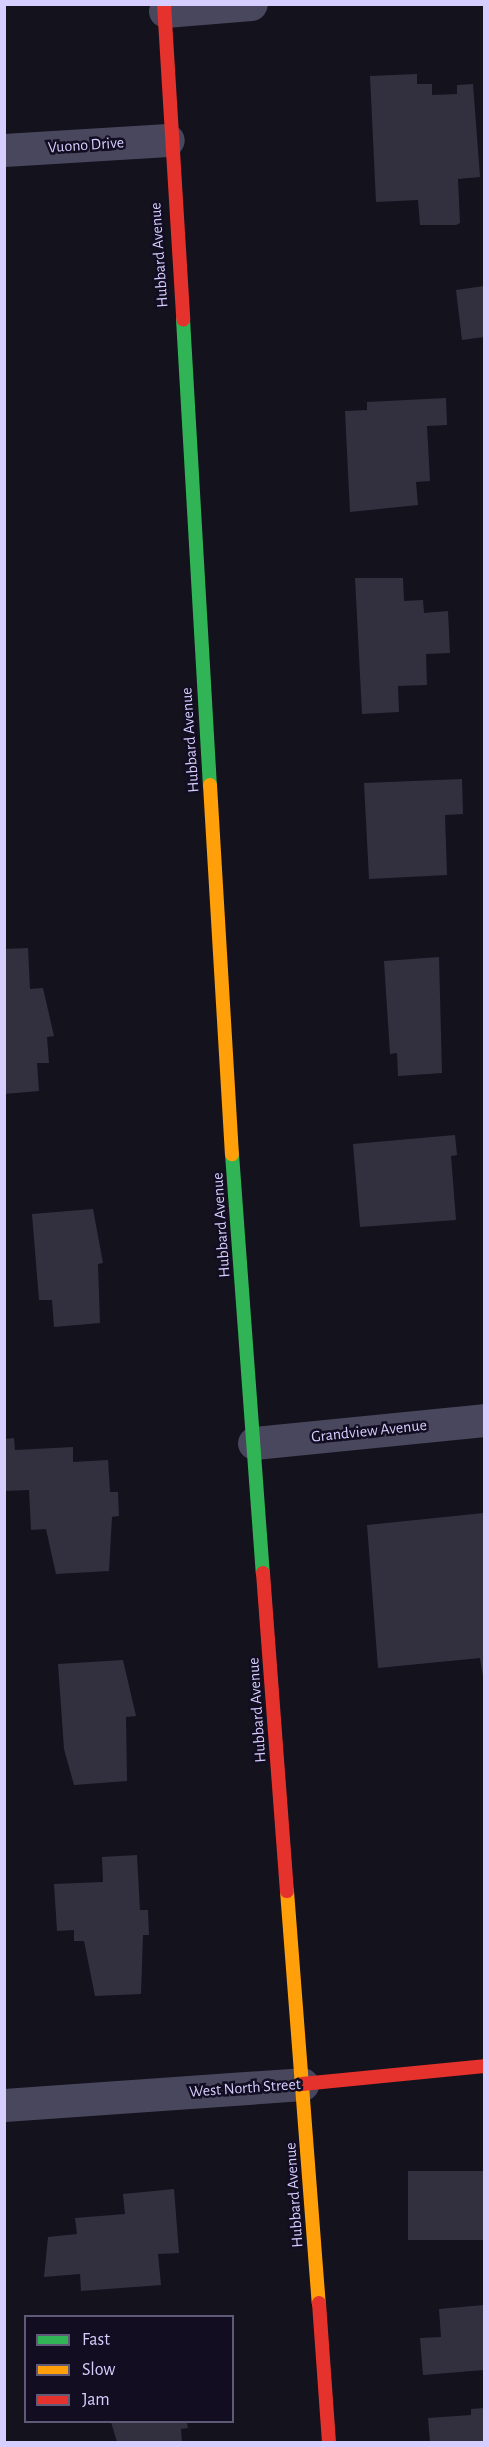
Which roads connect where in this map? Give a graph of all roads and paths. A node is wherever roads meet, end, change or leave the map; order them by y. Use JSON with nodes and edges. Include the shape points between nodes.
{"nodes":[{"id":1,"x":251,"y":4,"type":"edge"},
{"id":2,"x":164,"y":8,"type":"edge"},
{"id":3,"x":168,"y":140,"type":"junction"},
{"id":4,"x":4,"y":150,"type":"edge"},
{"id":5,"x":484,"y":1420,"type":"edge"},
{"id":6,"x":254,"y":1443,"type":"junction"},
{"id":7,"x":484,"y":2066,"type":"edge"},
{"id":8,"x":302,"y":2084,"type":"junction"},
{"id":9,"x":4,"y":2104,"type":"edge"},
{"id":10,"x":329,"y":2442,"type":"edge"}],
"edges":[{"from":1,"to":2,"type":"street"},
{"from":2,"to":3,"type":"street","name":"Hubbard Avenue"},
{"from":3,"to":4,"type":"street","name":"Vuono Drive"},
{"from":3,"to":6,"type":"street","name":"Hubbard Avenue"},
{"from":5,"to":6,"type":"street","name":"Grandview Avenue"},
{"from":6,"to":8,"type":"street","name":"Hubbard Avenue"},
{"from":7,"to":8,"type":"street","name":"West North Street"},
{"from":8,"to":9,"type":"street","name":"West North Street"},
{"from":8,"to":10,"type":"street","name":"Hubbard Avenue"}]}
